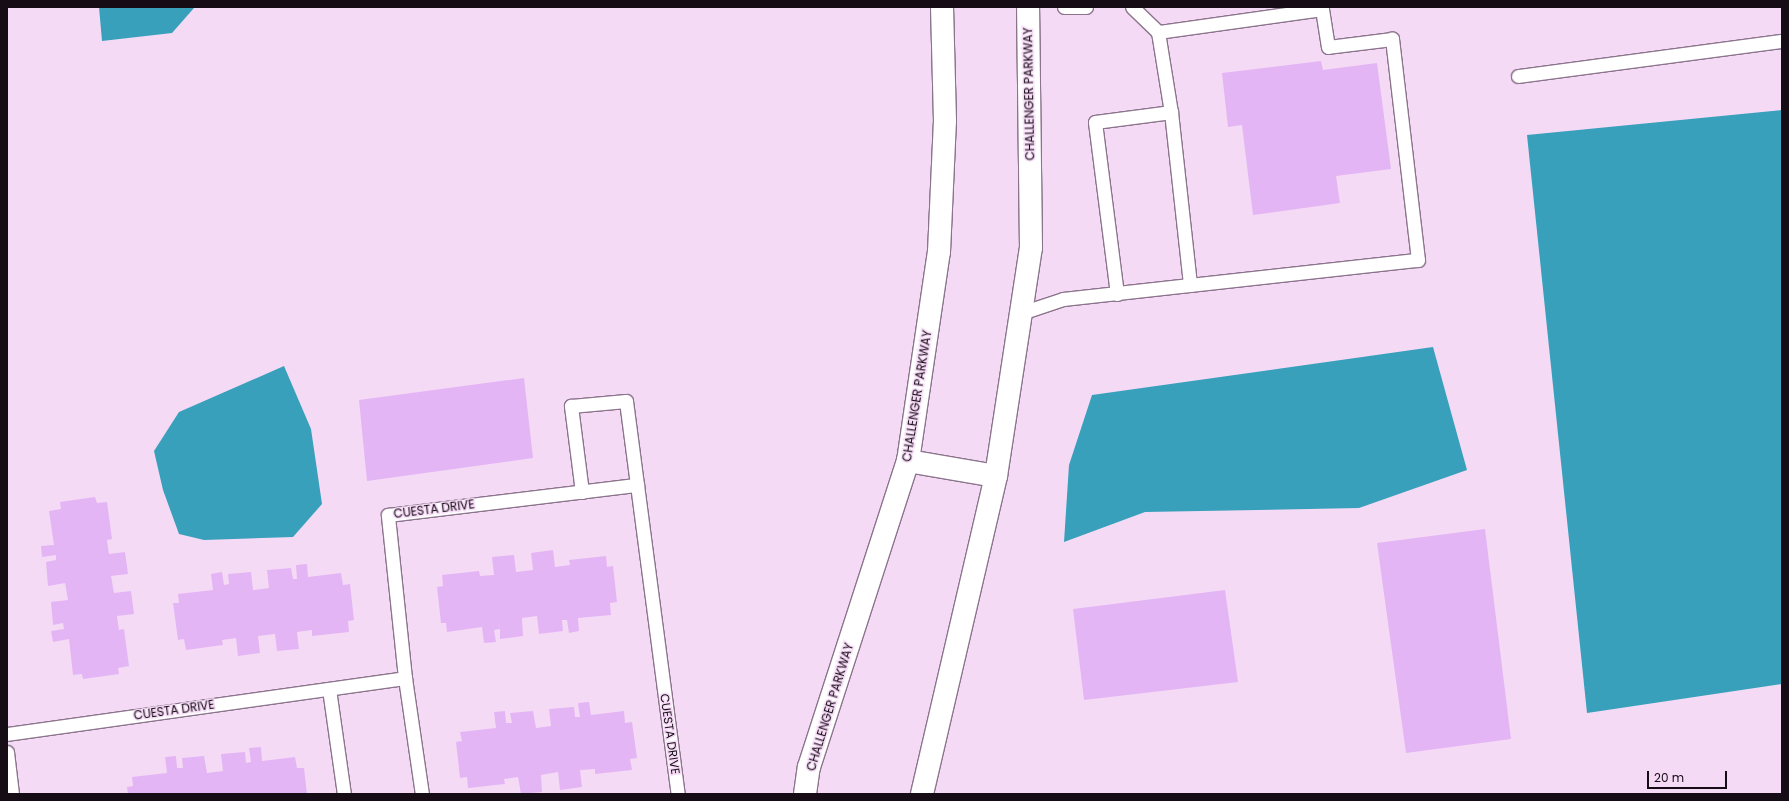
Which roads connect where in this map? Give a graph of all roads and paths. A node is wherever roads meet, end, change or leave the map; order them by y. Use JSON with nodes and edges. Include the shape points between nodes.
{"nodes":[{"id":1,"x":942,"y":7,"type":"edge"},
{"id":2,"x":1028,"y":7,"type":"edge"},
{"id":3,"x":1064,"y":7,"type":"edge"},
{"id":4,"x":1086,"y":7,"type":"edge"},
{"id":5,"x":1132,"y":7,"type":"edge"},
{"id":6,"x":1158,"y":32,"type":"junction"},
{"id":7,"x":1782,"y":41,"type":"edge"},
{"id":8,"x":1518,"y":76,"type":"dead end"},
{"id":9,"x":1171,"y":112,"type":"junction"},
{"id":10,"x":1190,"y":285,"type":"junction"},
{"id":11,"x":1116,"y":294,"type":"junction"},
{"id":12,"x":1021,"y":313,"type":"junction"},
{"id":13,"x":908,"y":460,"type":"junction"},
{"id":14,"x":996,"y":476,"type":"junction"},
{"id":15,"x":637,"y":485,"type":"junction"},
{"id":16,"x":582,"y":492,"type":"junction"},
{"id":17,"x":405,"y":678,"type":"junction"},
{"id":18,"x":329,"y":689,"type":"junction"},
{"id":19,"x":7,"y":734,"type":"edge"},
{"id":20,"x":7,"y":752,"type":"edge"},
{"id":21,"x":12,"y":794,"type":"edge"},
{"id":22,"x":344,"y":794,"type":"edge"},
{"id":23,"x":422,"y":794,"type":"edge"},
{"id":24,"x":678,"y":794,"type":"edge"},
{"id":25,"x":805,"y":794,"type":"edge"},
{"id":26,"x":922,"y":794,"type":"edge"}],
"edges":[{"from":1,"to":13,"type":"main road","name":"CHALLENGER PARKWAY","via":[[945,121],[939,252]]},
{"from":2,"to":12,"type":"main road","name":"CHALLENGER PARKWAY","via":[[1031,248]]},
{"from":3,"to":4,"type":"lane"},
{"from":5,"to":6,"type":"lane"},
{"from":6,"to":9,"type":"lane"},
{"from":6,"to":10,"type":"lane","via":[[1322,9],[1328,47],[1392,39],[1418,260]]},
{"from":7,"to":8,"type":"lane"},
{"from":9,"to":10,"type":"lane"},
{"from":9,"to":11,"type":"lane","via":[[1094,122]]},
{"from":10,"to":11,"type":"lane"},
{"from":11,"to":12,"type":"lane","via":[[1063,299]]},
{"from":12,"to":14,"type":"main road","name":"CHALLENGER PARKWAY"},
{"from":13,"to":14,"type":"main road"},
{"from":13,"to":25,"type":"main road","name":"CHALLENGER PARKWAY","via":[[809,767]]},
{"from":14,"to":26,"type":"main road","name":"CHALLENGER PARKWAY"},
{"from":15,"to":16,"type":"lane","name":"CUESTA DRIVE"},
{"from":15,"to":16,"type":"lane","via":[[626,401],[572,406]]},
{"from":15,"to":24,"type":"lane","name":"CUESTA DRIVE"},
{"from":16,"to":17,"type":"lane","name":"CUESTA DRIVE","via":[[388,515]]},
{"from":17,"to":18,"type":"lane","name":"CUESTA DRIVE"},
{"from":17,"to":23,"type":"lane"},
{"from":18,"to":19,"type":"lane","name":"CUESTA DRIVE"},
{"from":18,"to":22,"type":"lane"},
{"from":20,"to":21,"type":"lane"}]}
